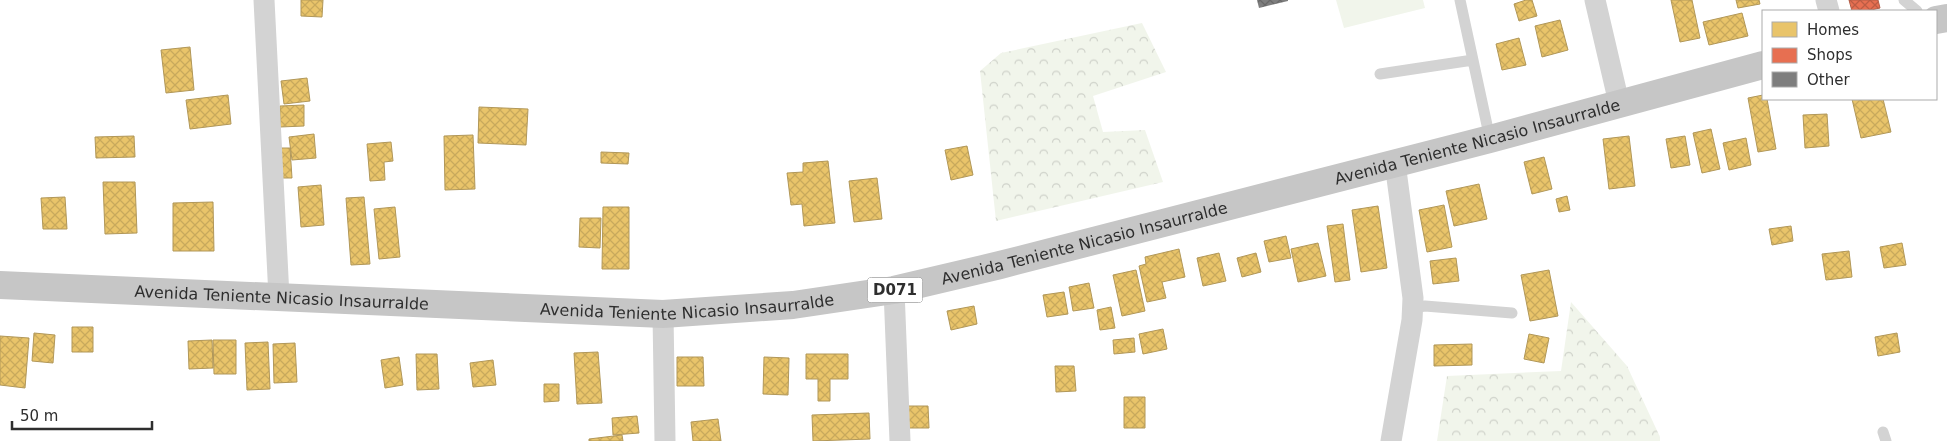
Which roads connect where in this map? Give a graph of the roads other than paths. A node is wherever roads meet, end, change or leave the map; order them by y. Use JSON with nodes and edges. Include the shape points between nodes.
{"nodes":[{"id":1,"x":264,"y":0,"type":"edge"},
{"id":2,"x":1460,"y":0,"type":"edge"},
{"id":3,"x":1595,"y":0,"type":"edge"},
{"id":4,"x":1904,"y":0,"type":"edge"},
{"id":5,"x":1915,"y":10,"type":"edge"},
{"id":6,"x":1473,"y":60,"type":"junction"},
{"id":7,"x":1762,"y":65,"type":"edge"},
{"id":8,"x":1380,"y":74,"type":"dead end"},
{"id":9,"x":1619,"y":104,"type":"junction"},
{"id":10,"x":1490,"y":139,"type":"junction"},
{"id":11,"x":1395,"y":163,"type":"junction"},
{"id":12,"x":0,"y":284,"type":"edge"},
{"id":13,"x":894,"y":290,"type":"junction"},
{"id":14,"x":279,"y":297,"type":"junction"},
{"id":15,"x":1412,"y":308,"type":"junction"},
{"id":16,"x":1512,"y":313,"type":"dead end"},
{"id":17,"x":662,"y":314,"type":"junction"},
{"id":18,"x":665,"y":441,"type":"edge"},
{"id":19,"x":900,"y":441,"type":"edge"},
{"id":20,"x":1391,"y":441,"type":"edge"}],
"edges":[{"from":1,"to":14,"type":"street"},
{"from":2,"to":6,"type":"lane"},
{"from":3,"to":9,"type":"street"},
{"from":4,"to":5,"type":"lane"},
{"from":6,"to":8,"type":"lane"},
{"from":6,"to":10,"type":"lane"},
{"from":7,"to":9,"type":"main road","name":"Avenida Teniente Nicasio Insaurralde","number":"D071"},
{"from":9,"to":10,"type":"main road","name":"Avenida Teniente Nicasio Insaurralde","number":"D071"},
{"from":10,"to":11,"type":"main road","name":"Avenida Teniente Nicasio Insaurralde","number":"D071"},
{"from":11,"to":13,"type":"main road","name":"Avenida Teniente Nicasio Insaurralde","number":"D071"},
{"from":11,"to":15,"type":"street"},
{"from":12,"to":14,"type":"main road","name":"Avenida Teniente Nicasio Insaurralde","number":"D071"},
{"from":13,"to":17,"type":"main road","name":"Avenida Teniente Nicasio Insaurralde","number":"D071","via":[[793,305]]},
{"from":13,"to":19,"type":"street"},
{"from":14,"to":17,"type":"main road","name":"Avenida Teniente Nicasio Insaurralde","number":"D071"},
{"from":15,"to":16,"type":"lane","via":[[1425,306]]},
{"from":15,"to":20,"type":"street"},
{"from":17,"to":18,"type":"street"}]}
